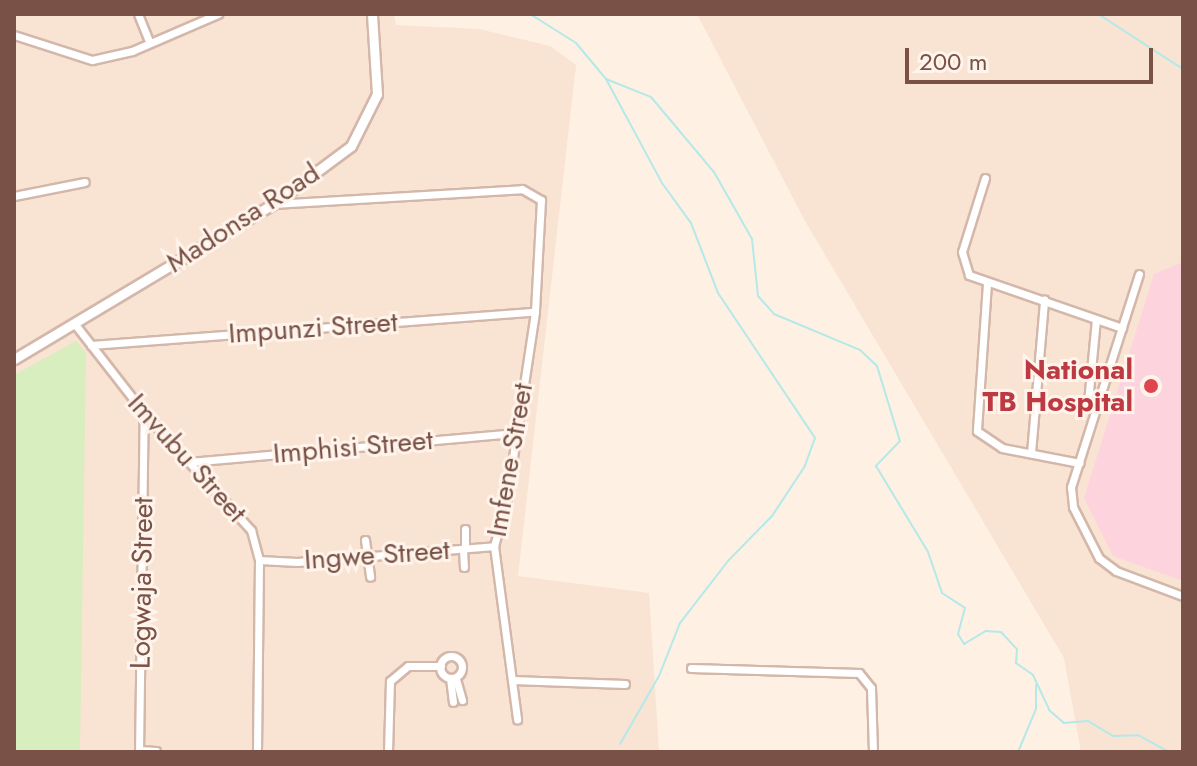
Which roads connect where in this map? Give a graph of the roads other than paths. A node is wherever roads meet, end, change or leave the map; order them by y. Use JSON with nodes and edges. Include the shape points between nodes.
{"nodes":[{"id":1,"x":138,"y":14,"type":"edge"},
{"id":2,"x":218,"y":14,"type":"edge"},
{"id":3,"x":372,"y":14,"type":"edge"},
{"id":4,"x":14,"y":35,"type":"edge"},
{"id":5,"x":149,"y":41,"type":"junction"},
{"id":6,"x":985,"y":178,"type":"dead end"},
{"id":7,"x":85,"y":182,"type":"dead end"},
{"id":8,"x":14,"y":196,"type":"edge"},
{"id":9,"x":273,"y":204,"type":"junction"},
{"id":10,"x":1139,"y":274,"type":"dead end"},
{"id":11,"x":987,"y":283,"type":"junction"},
{"id":12,"x":1044,"y":300,"type":"junction"},
{"id":13,"x":535,"y":312,"type":"junction"},
{"id":14,"x":1096,"y":319,"type":"junction"},
{"id":15,"x":74,"y":323,"type":"junction"},
{"id":16,"x":1122,"y":328,"type":"junction"},
{"id":17,"x":91,"y":345,"type":"junction"},
{"id":18,"x":14,"y":359,"type":"edge"},
{"id":19,"x":1088,"y":402,"type":"dead end"},
{"id":20,"x":144,"y":413,"type":"junction"},
{"id":21,"x":516,"y":433,"type":"junction"},
{"id":22,"x":1031,"y":453,"type":"junction"},
{"id":23,"x":190,"y":462,"type":"junction"},
{"id":24,"x":1080,"y":463,"type":"junction"},
{"id":25,"x":465,"y":529,"type":"dead end"},
{"id":26,"x":365,"y":540,"type":"dead end"},
{"id":27,"x":494,"y":546,"type":"junction"},
{"id":28,"x":464,"y":549,"type":"junction"},
{"id":29,"x":366,"y":556,"type":"junction"},
{"id":30,"x":259,"y":560,"type":"junction"},
{"id":31,"x":464,"y":567,"type":"dead end"},
{"id":32,"x":370,"y":577,"type":"dead end"},
{"id":33,"x":1183,"y":596,"type":"edge"},
{"id":34,"x":441,"y":666,"type":"junction"},
{"id":35,"x":691,"y":668,"type":"dead end"},
{"id":36,"x":453,"y":678,"type":"junction"},
{"id":37,"x":512,"y":680,"type":"junction"},
{"id":38,"x":625,"y":684,"type":"dead end"},
{"id":39,"x":458,"y":701,"type":"dead end"},
{"id":40,"x":517,"y":719,"type":"dead end"},
{"id":41,"x":139,"y":751,"type":"edge"},
{"id":42,"x":156,"y":751,"type":"edge"},
{"id":43,"x":257,"y":752,"type":"edge"},
{"id":44,"x":388,"y":752,"type":"edge"},
{"id":45,"x":873,"y":752,"type":"edge"}],
"edges":[{"from":1,"to":5,"type":"street"},
{"from":2,"to":5,"type":"street"},
{"from":3,"to":9,"type":"street","name":"Madonsa Road","via":[[379,67],[368,115],[351,146]]},
{"from":4,"to":5,"type":"street","via":[[92,60],[132,51]]},
{"from":6,"to":11,"type":"street","via":[[962,262],[969,275]]},
{"from":7,"to":8,"type":"street"},
{"from":9,"to":13,"type":"street","name":"Imfene Street","via":[[522,189],[541,200]]},
{"from":9,"to":15,"type":"street","name":"Madonsa Road"},
{"from":10,"to":16,"type":"street"},
{"from":11,"to":12,"type":"street"},
{"from":11,"to":22,"type":"street","via":[[977,431],[1002,448]]},
{"from":12,"to":14,"type":"street"},
{"from":12,"to":22,"type":"street"},
{"from":13,"to":17,"type":"street","name":"Impunzi Street"},
{"from":13,"to":21,"type":"street","name":"Imfene Street"},
{"from":14,"to":16,"type":"street"},
{"from":14,"to":19,"type":"street"},
{"from":15,"to":17,"type":"street","name":"Imvubu Street"},
{"from":15,"to":18,"type":"street","name":"Madonsa Road"},
{"from":16,"to":24,"type":"street"},
{"from":17,"to":20,"type":"street","name":"Imvubu Street"},
{"from":20,"to":23,"type":"street","name":"Imvubu Street"},
{"from":20,"to":41,"type":"street","name":"Logwaja Street"},
{"from":21,"to":23,"type":"street","name":"Imphisi Street"},
{"from":21,"to":27,"type":"street","name":"Imfene Street"},
{"from":22,"to":24,"type":"street"},
{"from":23,"to":30,"type":"street","name":"Imvubu Street","via":[[251,530]]},
{"from":24,"to":33,"type":"street","via":[[1071,487],[1073,507],[1099,558],[1116,571]]},
{"from":25,"to":28,"type":"street"},
{"from":26,"to":29,"type":"street"},
{"from":27,"to":28,"type":"street","name":"Ingwe Street"},
{"from":27,"to":37,"type":"street","name":"Imfene Street"},
{"from":28,"to":29,"type":"street","name":"Ingwe Street"},
{"from":28,"to":31,"type":"street"},
{"from":29,"to":30,"type":"street","name":"Ingwe Street"},
{"from":29,"to":32,"type":"street"},
{"from":30,"to":43,"type":"street","name":"Imvubu Street"},
{"from":34,"to":36,"type":"street"},
{"from":34,"to":36,"type":"street","via":[[446,658],[456,658],[462,666]]},
{"from":34,"to":44,"type":"street","via":[[408,666],[390,681]]},
{"from":35,"to":45,"type":"street","via":[[859,673],[871,688]]},
{"from":36,"to":39,"type":"street"},
{"from":37,"to":38,"type":"street"},
{"from":37,"to":40,"type":"street","name":"Imfene Street"},
{"from":41,"to":42,"type":"street"}]}
